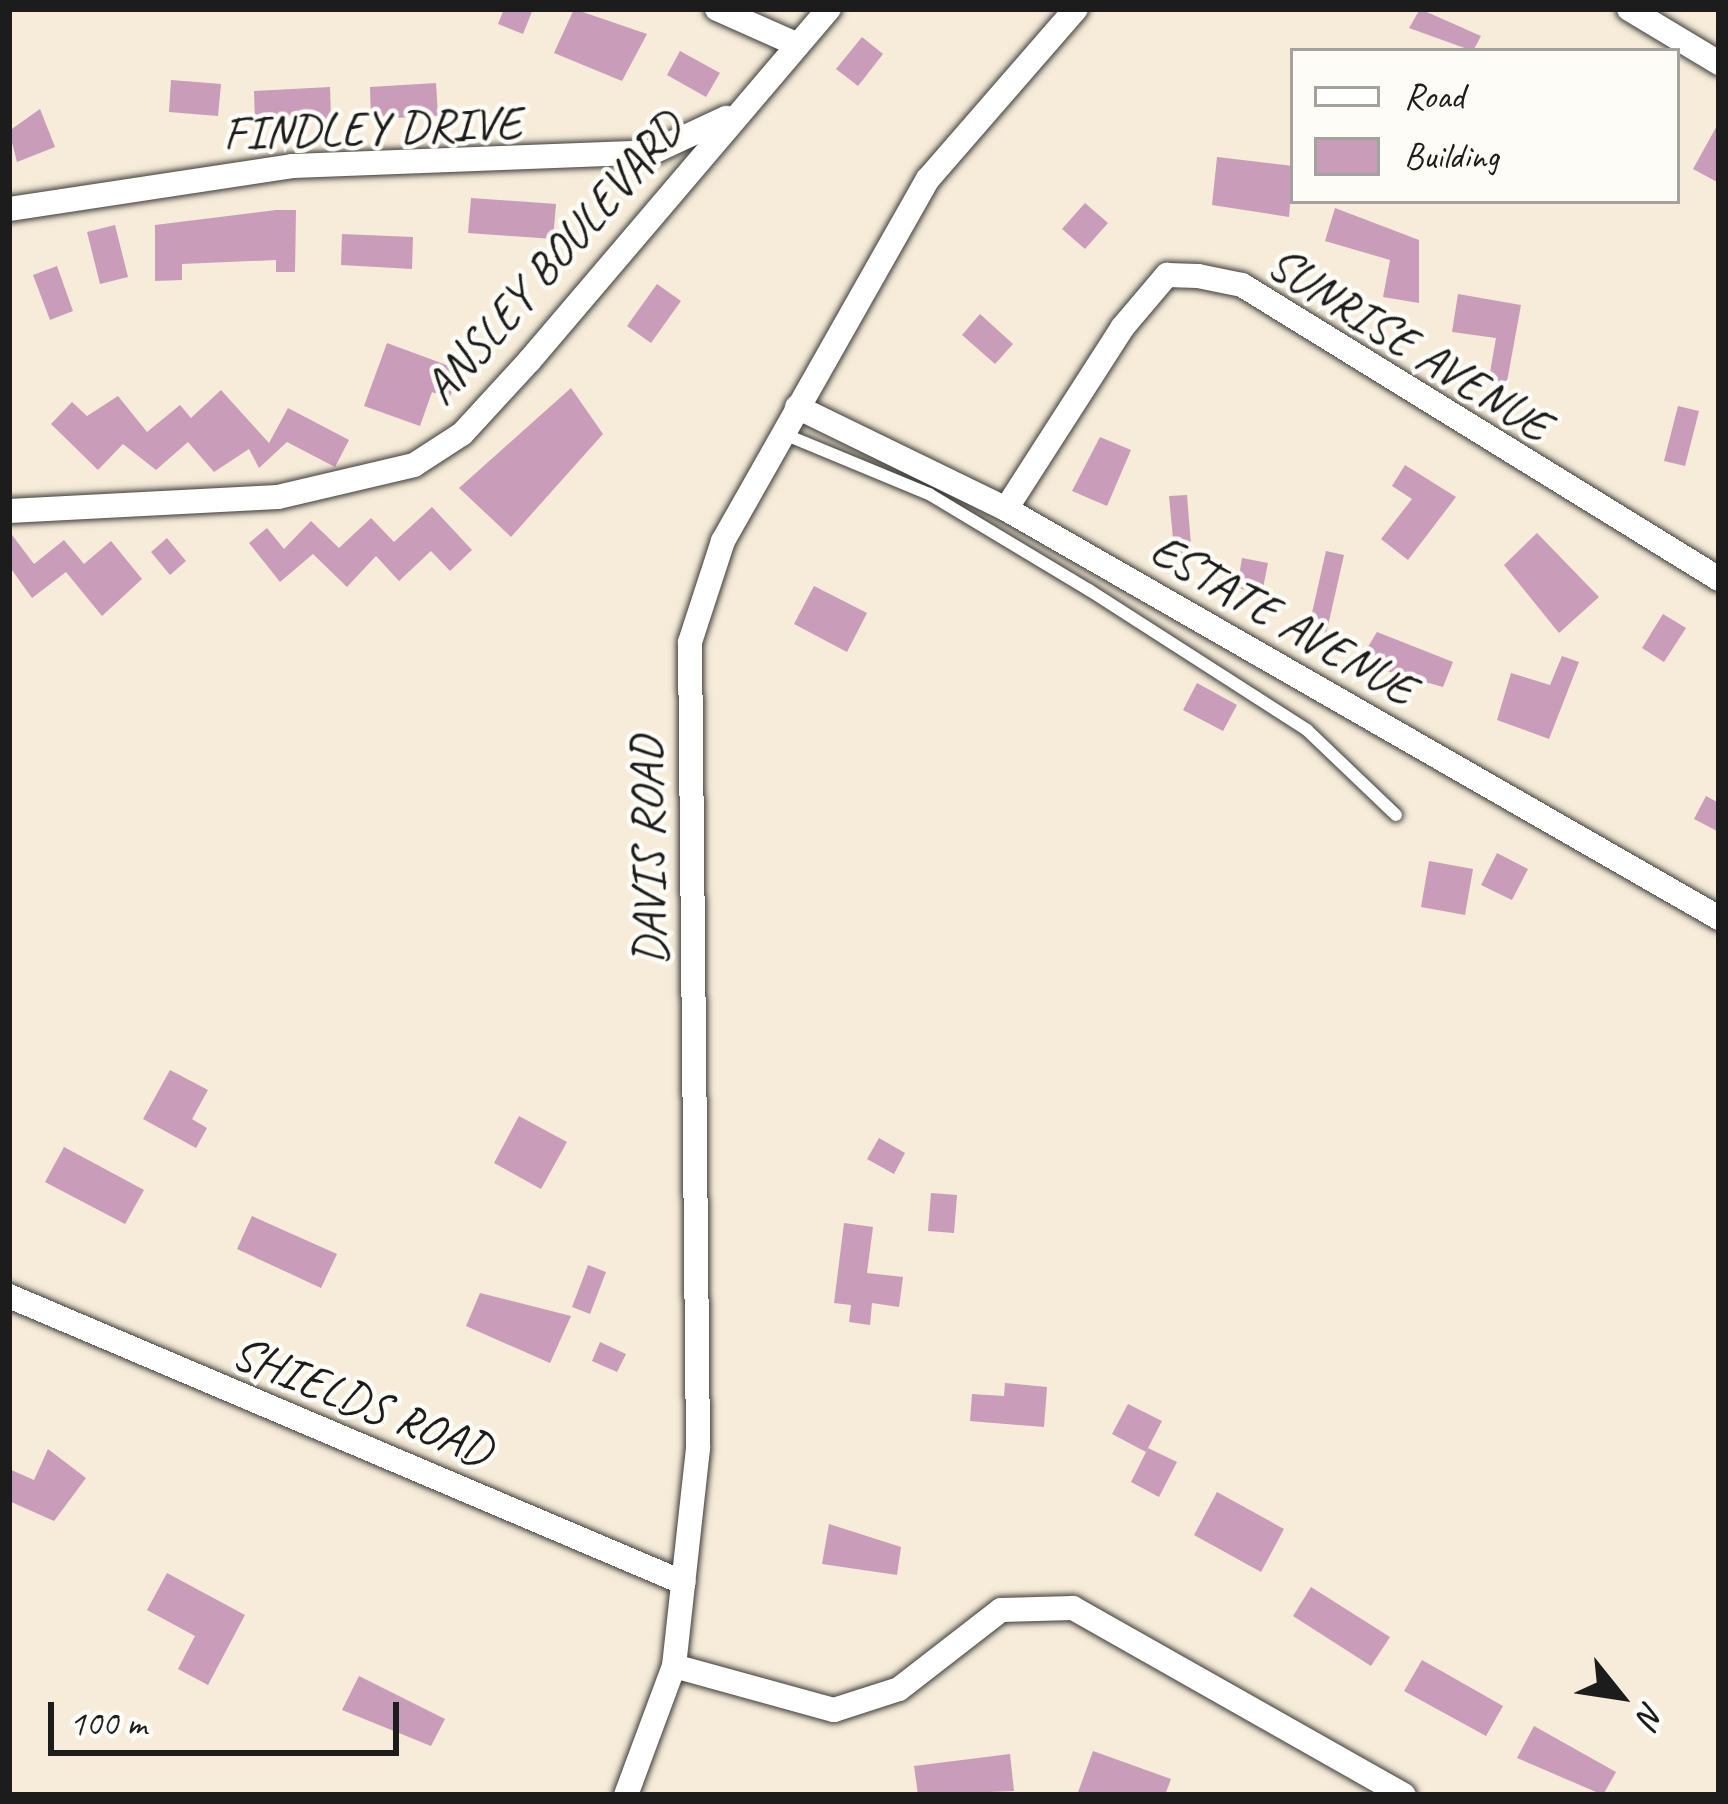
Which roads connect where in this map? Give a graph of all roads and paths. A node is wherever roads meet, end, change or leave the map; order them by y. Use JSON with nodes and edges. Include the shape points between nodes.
{"nodes":[{"id":1,"x":717,"y":9,"type":"edge"},
{"id":2,"x":829,"y":9,"type":"edge"},
{"id":3,"x":1076,"y":9,"type":"edge"},
{"id":4,"x":1629,"y":9,"type":"edge"},
{"id":5,"x":791,"y":42,"type":"junction"},
{"id":6,"x":1719,"y":63,"type":"edge"},
{"id":7,"x":732,"y":116,"type":"junction"},
{"id":8,"x":9,"y":209,"type":"edge"},
{"id":9,"x":797,"y":407,"type":"junction"},
{"id":10,"x":783,"y":433,"type":"junction"},
{"id":11,"x":1006,"y":509,"type":"junction"},
{"id":12,"x":9,"y":511,"type":"edge"},
{"id":13,"x":1719,"y":579,"type":"edge"},
{"id":14,"x":1396,"y":815,"type":"dead end"},
{"id":15,"x":1719,"y":918,"type":"edge"},
{"id":16,"x":9,"y":1296,"type":"edge"},
{"id":17,"x":684,"y":1583,"type":"junction"},
{"id":18,"x":674,"y":1666,"type":"junction"},
{"id":19,"x":626,"y":1795,"type":"edge"},
{"id":20,"x":1404,"y":1795,"type":"edge"}],
"edges":[{"from":1,"to":5,"type":"street"},
{"from":2,"to":5,"type":"street","name":"ANSLEY BOULEVARD"},
{"from":3,"to":9,"type":"street","name":"DAVIS ROAD","via":[[928,179]]},
{"from":4,"to":6,"type":"street"},
{"from":5,"to":7,"type":"street","name":"ANSLEY BOULEVARD"},
{"from":7,"to":8,"type":"street","name":"FINDLEY DRIVE","via":[[653,152],[292,166]]},
{"from":7,"to":12,"type":"street","name":"ANSLEY BOULEVARD","via":[[530,360],[462,434],[414,465],[278,497]]},
{"from":9,"to":10,"type":"street","name":"DAVIS ROAD"},
{"from":9,"to":11,"type":"street","name":"ESTATE AVENUE"},
{"from":10,"to":14,"type":"lane","via":[[929,494],[1090,590],[1307,730]]},
{"from":10,"to":17,"type":"street","name":"DAVIS ROAD","via":[[723,541],[690,642],[683,766],[703,1245]]},
{"from":11,"to":13,"type":"street","name":"SUNRISE AVENUE","via":[[1121,328],[1167,275],[1198,276],[1242,285]]},
{"from":11,"to":15,"type":"street","name":"ESTATE AVENUE"},
{"from":16,"to":17,"type":"street","name":"SHIELDS ROAD"},
{"from":17,"to":18,"type":"street","name":"DAVIS ROAD"},
{"from":18,"to":19,"type":"street","name":"DAVIS ROAD"},
{"from":18,"to":20,"type":"street","via":[[833,1710],[899,1689],[1001,1610],[1073,1608]]}]}
